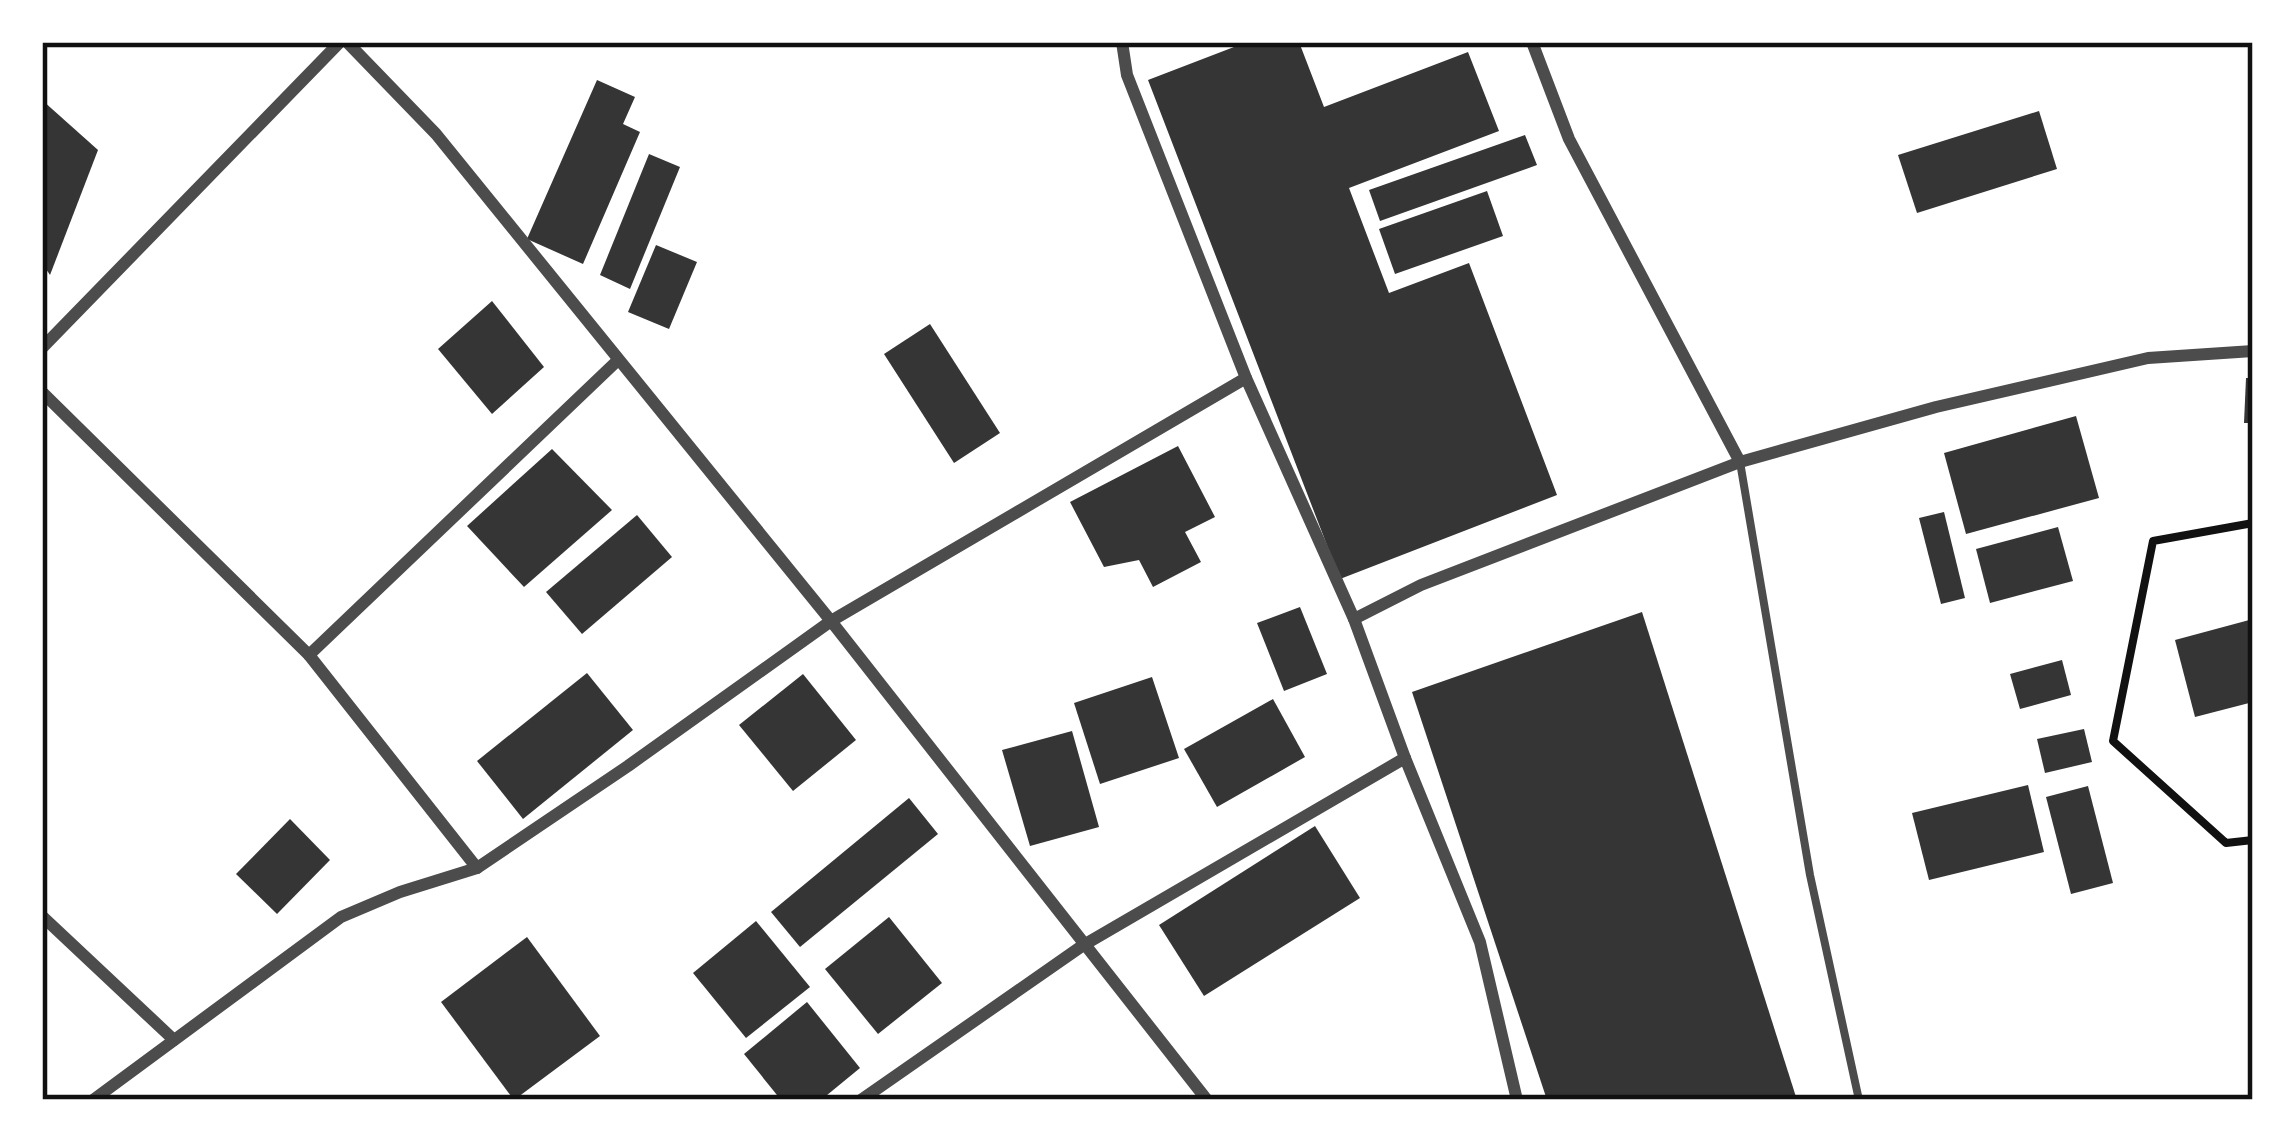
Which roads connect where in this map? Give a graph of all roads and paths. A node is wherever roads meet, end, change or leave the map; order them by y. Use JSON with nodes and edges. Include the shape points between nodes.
{"nodes":[{"id":1,"x":344,"y":42,"type":"edge"},
{"id":2,"x":1122,"y":42,"type":"edge"},
{"id":3,"x":1532,"y":42,"type":"edge"},
{"id":4,"x":42,"y":348,"type":"edge"},
{"id":5,"x":2253,"y":351,"type":"edge"},
{"id":6,"x":617,"y":361,"type":"junction"},
{"id":7,"x":1246,"y":378,"type":"junction"},
{"id":8,"x":42,"y":392,"type":"edge"},
{"id":9,"x":1740,"y":462,"type":"junction"},
{"id":10,"x":2253,"y":523,"type":"edge"},
{"id":11,"x":1354,"y":619,"type":"junction"},
{"id":12,"x":831,"y":622,"type":"junction"},
{"id":13,"x":309,"y":655,"type":"junction"},
{"id":14,"x":1405,"y":758,"type":"junction"},
{"id":15,"x":2253,"y":840,"type":"edge"},
{"id":16,"x":477,"y":868,"type":"junction"},
{"id":17,"x":42,"y":916,"type":"edge"},
{"id":18,"x":1082,"y":946,"type":"junction"},
{"id":19,"x":174,"y":1040,"type":"junction"},
{"id":20,"x":93,"y":1100,"type":"edge"},
{"id":21,"x":861,"y":1100,"type":"edge"},
{"id":22,"x":1207,"y":1100,"type":"edge"},
{"id":23,"x":1517,"y":1100,"type":"edge"},
{"id":24,"x":1859,"y":1100,"type":"edge"}],
"edges":[{"from":1,"to":4,"type":"street"},
{"from":1,"to":6,"type":"street","via":[[436,134]]},
{"from":2,"to":7,"type":"street","via":[[1127,75]]},
{"from":3,"to":9,"type":"street","via":[[1569,139]]},
{"from":5,"to":9,"type":"street","via":[[2147,358]]},
{"from":6,"to":12,"type":"street"},
{"from":6,"to":13,"type":"street"},
{"from":7,"to":11,"type":"street"},
{"from":7,"to":12,"type":"street"},
{"from":8,"to":13,"type":"street"},
{"from":9,"to":11,"type":"street","via":[[1421,585]]},
{"from":9,"to":24,"type":"lane","via":[[1810,874]]},
{"from":10,"to":15,"type":"path","via":[[2153,541],[2113,741],[2226,843]]},
{"from":11,"to":14,"type":"street"},
{"from":12,"to":16,"type":"street"},
{"from":12,"to":18,"type":"street"},
{"from":13,"to":16,"type":"street"},
{"from":14,"to":18,"type":"street"},
{"from":14,"to":23,"type":"street","via":[[1480,943]]},
{"from":16,"to":19,"type":"street","via":[[341,917]]},
{"from":17,"to":19,"type":"street"},
{"from":18,"to":21,"type":"street"},
{"from":18,"to":22,"type":"street"},
{"from":19,"to":20,"type":"street"}]}
